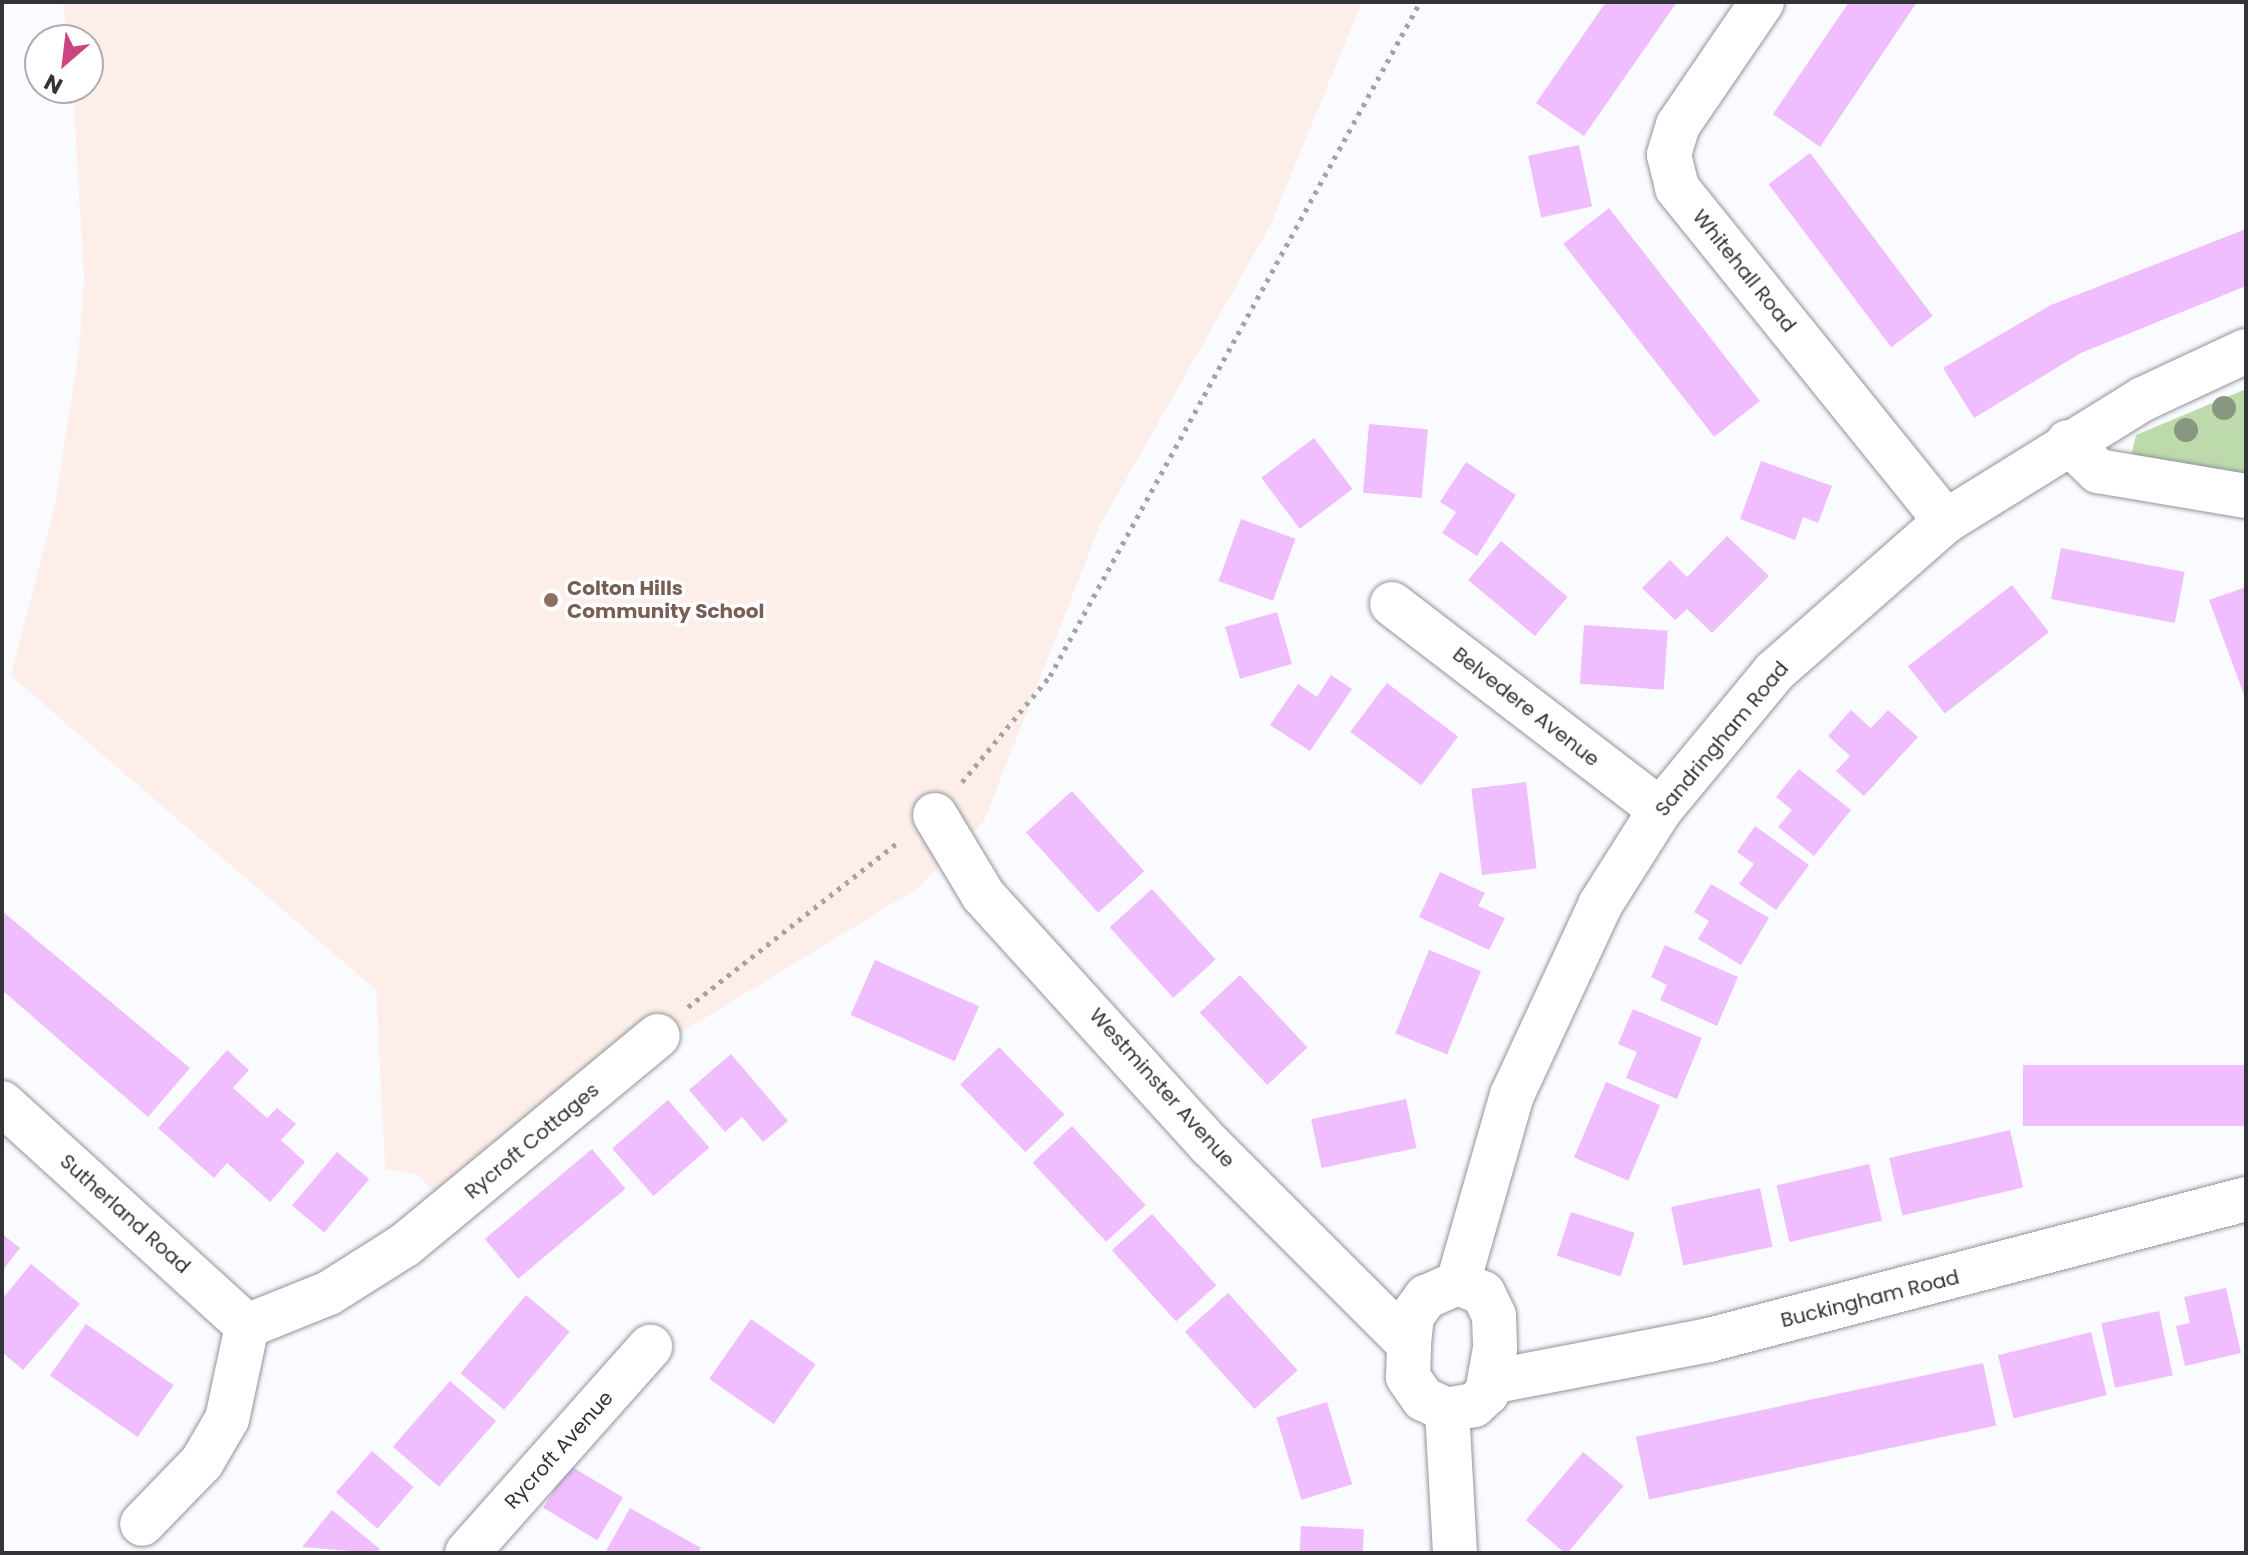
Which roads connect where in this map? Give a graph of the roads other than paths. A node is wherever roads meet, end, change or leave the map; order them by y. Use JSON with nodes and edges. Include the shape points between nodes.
{"nodes":[{"id":1,"x":1762,"y":2,"type":"edge"},
{"id":2,"x":2246,"y":351,"type":"edge"},
{"id":3,"x":2068,"y":442,"type":"junction"},
{"id":4,"x":2246,"y":496,"type":"edge"},
{"id":5,"x":1946,"y":521,"type":"junction"},
{"id":6,"x":1392,"y":604,"type":"dead end"},
{"id":7,"x":1660,"y":810,"type":"junction"},
{"id":8,"x":935,"y":815,"type":"road end"},
{"id":9,"x":658,"y":1036,"type":"road end"},
{"id":10,"x":2,"y":1103,"type":"edge"},
{"id":11,"x":2246,"y":1199,"type":"edge"},
{"id":12,"x":1458,"y":1283,"type":"junction"},
{"id":13,"x":247,"y":1326,"type":"junction"},
{"id":14,"x":1409,"y":1344,"type":"junction"},
{"id":15,"x":650,"y":1347,"type":"dead end"},
{"id":16,"x":1491,"y":1382,"type":"junction"},
{"id":17,"x":1447,"y":1410,"type":"junction"},
{"id":18,"x":142,"y":1524,"type":"dead end"},
{"id":19,"x":467,"y":1553,"type":"edge"},
{"id":20,"x":1455,"y":1553,"type":"edge"}],
"edges":[{"from":1,"to":5,"type":"street","name":"Whitehall Road","via":[[1678,125],[1669,155],[1677,188]]},
{"from":2,"to":3,"type":"street","name":"Sandringham Road"},
{"from":3,"to":4,"type":"street","via":[[2098,471]]},
{"from":3,"to":5,"type":"street","name":"Sandringham Road"},
{"from":5,"to":7,"type":"street","name":"Sandringham Road","via":[[1774,672]]},
{"from":6,"to":7,"type":"street","name":"Belvedere Avenue"},
{"from":7,"to":12,"type":"street","name":"Sandringham Road","via":[[1600,905],[1512,1095]]},
{"from":8,"to":14,"type":"street","name":"Westminster Avenue","via":[[983,895],[1210,1145]]},
{"from":9,"to":13,"type":"street","name":"Rycroft Cottages","via":[[405,1245],[329,1293]]},
{"from":10,"to":13,"type":"street","name":"Sutherland Road"},
{"from":11,"to":16,"type":"street","name":"Buckingham Road","via":[[1709,1340]]},
{"from":12,"to":14,"type":"street","via":[[1426,1297],[1412,1316]]},
{"from":12,"to":16,"type":"street","via":[[1483,1293],[1494,1316]]},
{"from":13,"to":18,"type":"street","via":[[227,1419],[202,1462]]},
{"from":14,"to":17,"type":"street","via":[[1408,1377],[1423,1399]]},
{"from":15,"to":19,"type":"street","name":"Rycroft Avenue"},
{"from":16,"to":17,"type":"street","via":[[1474,1405]]},
{"from":17,"to":20,"type":"street"}]}
